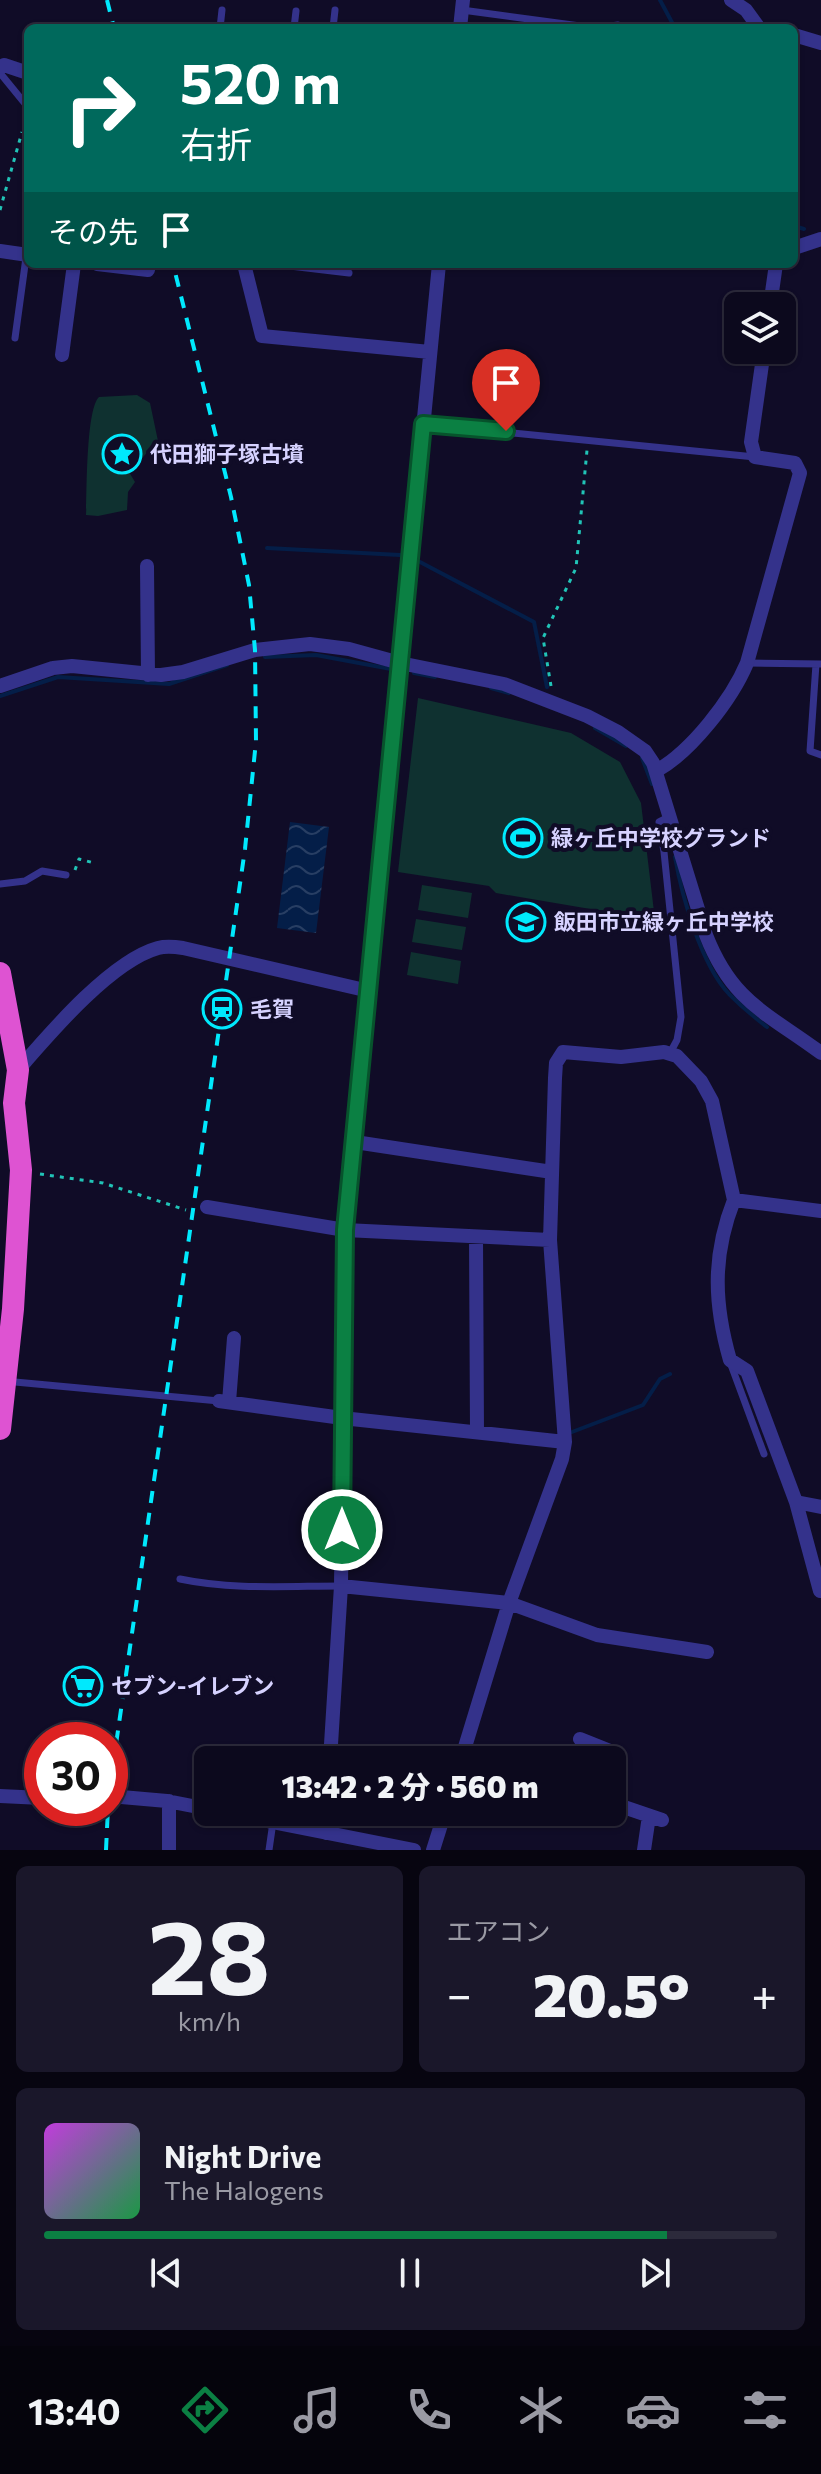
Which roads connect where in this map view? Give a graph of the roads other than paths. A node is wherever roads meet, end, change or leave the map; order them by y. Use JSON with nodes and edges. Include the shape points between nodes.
{"nodes":[{"id":1,"x":731,"y":0,"type":"edge"},
{"id":2,"x":463,"y":5,"type":"edge"},
{"id":3,"x":222,"y":10,"type":"dead end"},
{"id":4,"x":335,"y":10,"type":"dead end"},
{"id":5,"x":296,"y":11,"type":"dead end"},
{"id":6,"x":220,"y":24,"type":"edge"},
{"id":7,"x":294,"y":24,"type":"edge"},
{"id":8,"x":333,"y":24,"type":"edge"},
{"id":9,"x":572,"y":24,"type":"edge"},
{"id":10,"x":756,"y":24,"type":"edge"},
{"id":11,"x":798,"y":36,"type":"edge"},
{"id":12,"x":821,"y":43,"type":"edge"},
{"id":13,"x":0,"y":70,"type":"edge"},
{"id":14,"x":24,"y":72,"type":"edge"},
{"id":15,"x":24,"y":102,"type":"edge"},
{"id":16,"x":821,"y":239,"type":"edge"},
{"id":17,"x":798,"y":247,"type":"edge"},
{"id":18,"x":0,"y":251,"type":"edge"},
{"id":19,"x":24,"y":251,"type":"edge"},
{"id":20,"x":25,"y":268,"type":"edge"},
{"id":21,"x":73,"y":268,"type":"edge"},
{"id":22,"x":131,"y":268,"type":"edge"},
{"id":23,"x":245,"y":268,"type":"edge"},
{"id":24,"x":307,"y":268,"type":"edge"},
{"id":25,"x":439,"y":268,"type":"edge"},
{"id":26,"x":775,"y":268,"type":"edge"},
{"id":27,"x":148,"y":270,"type":"dead end"},
{"id":28,"x":349,"y":273,"type":"dead end"},
{"id":29,"x":772,"y":292,"type":"edge"},
{"id":30,"x":15,"y":338,"type":"dead end"},
{"id":31,"x":430,"y":352,"type":"junction"},
{"id":32,"x":62,"y":355,"type":"dead end"},
{"id":33,"x":762,"y":364,"type":"edge"},
{"id":34,"x":423,"y":424,"type":"junction"},
{"id":35,"x":755,"y":457,"type":"junction"},
{"id":36,"x":147,"y":566,"type":"dead end"},
{"id":37,"x":400,"y":663,"type":"junction"},
{"id":38,"x":747,"y":663,"type":"junction"},
{"id":39,"x":818,"y":664,"type":"edge"},
{"id":40,"x":148,"y":675,"type":"junction"},
{"id":41,"x":0,"y":686,"type":"edge"},
{"id":42,"x":821,"y":755,"type":"edge"},
{"id":43,"x":656,"y":771,"type":"junction"},
{"id":44,"x":666,"y":818,"type":"junction"},
{"id":45,"x":66,"y":875,"type":"road end"},
{"id":46,"x":0,"y":884,"type":"edge"},
{"id":47,"x":0,"y":973,"type":"edge"},
{"id":48,"x":369,"y":991,"type":"junction"},
{"id":49,"x":670,"y":1053,"type":"junction"},
{"id":50,"x":821,"y":1053,"type":"edge"},
{"id":51,"x":18,"y":1070,"type":"junction"},
{"id":52,"x":7,"y":1109,"type":"edge"},
{"id":53,"x":355,"y":1142,"type":"junction"},
{"id":54,"x":552,"y":1172,"type":"junction"},
{"id":55,"x":734,"y":1200,"type":"junction"},
{"id":56,"x":207,"y":1207,"type":"dead end"},
{"id":57,"x":821,"y":1211,"type":"edge"},
{"id":58,"x":345,"y":1230,"type":"junction"},
{"id":59,"x":476,"y":1237,"type":"junction"},
{"id":60,"x":550,"y":1240,"type":"junction"},
{"id":61,"x":234,"y":1338,"type":"dead end"},
{"id":62,"x":730,"y":1360,"type":"junction"},
{"id":63,"x":15,"y":1382,"type":"dead end"},
{"id":64,"x":224,"y":1402,"type":"junction"},
{"id":65,"x":342,"y":1418,"type":"junction"},
{"id":66,"x":0,"y":1429,"type":"edge"},
{"id":67,"x":477,"y":1432,"type":"junction"},
{"id":68,"x":565,"y":1442,"type":"junction"},
{"id":69,"x":764,"y":1454,"type":"dead end"},
{"id":70,"x":796,"y":1502,"type":"junction"},
{"id":71,"x":821,"y":1507,"type":"edge"},
{"id":72,"x":180,"y":1579,"type":"dead end"},
{"id":73,"x":341,"y":1586,"type":"junction"},
{"id":74,"x":820,"y":1591,"type":"edge"},
{"id":75,"x":509,"y":1603,"type":"junction"},
{"id":76,"x":707,"y":1652,"type":"dead end"},
{"id":77,"x":580,"y":1739,"type":"dead end"},
{"id":78,"x":331,"y":1746,"type":"edge"},
{"id":79,"x":465,"y":1746,"type":"edge"},
{"id":80,"x":592,"y":1746,"type":"edge"},
{"id":81,"x":0,"y":1796,"type":"edge"},
{"id":82,"x":24,"y":1797,"type":"edge"},
{"id":83,"x":128,"y":1798,"type":"edge"},
{"id":84,"x":169,"y":1801,"type":"junction"},
{"id":85,"x":194,"y":1806,"type":"edge"},
{"id":86,"x":626,"y":1808,"type":"edge"},
{"id":87,"x":272,"y":1826,"type":"edge"},
{"id":88,"x":292,"y":1826,"type":"edge"},
{"id":89,"x":326,"y":1826,"type":"edge"},
{"id":90,"x":441,"y":1826,"type":"edge"},
{"id":91,"x":326,"y":1833,"type":"junction"},
{"id":92,"x":169,"y":1850,"type":"edge"},
{"id":93,"x":269,"y":1850,"type":"edge"},
{"id":94,"x":414,"y":1850,"type":"edge"},
{"id":95,"x":433,"y":1850,"type":"edge"},
{"id":96,"x":644,"y":1850,"type":"edge"}],
"edges":[{"from":1,"to":10,"type":"street"},
{"from":2,"to":9,"type":"lane"},
{"from":3,"to":6,"type":"lane"},
{"from":4,"to":8,"type":"lane"},
{"from":5,"to":7,"type":"lane"},
{"from":11,"to":12,"type":"street"},
{"from":13,"to":14,"type":"street","via":[[4,65]]},
{"from":13,"to":15,"type":"lane"},
{"from":16,"to":17,"type":"street"},
{"from":18,"to":19,"type":"street"},
{"from":20,"to":30,"type":"lane"},
{"from":21,"to":32,"type":"street"},
{"from":22,"to":27,"type":"street"},
{"from":23,"to":31,"type":"street","via":[[262,336]]},
{"from":24,"to":28,"type":"lane"},
{"from":25,"to":31,"type":"street"},
{"from":26,"to":29,"type":"street"},
{"from":31,"to":34,"type":"street"},
{"from":33,"to":35,"type":"street","via":[[751,442]]},
{"from":34,"to":35,"type":"lane"},
{"from":34,"to":37,"type":"street"},
{"from":35,"to":38,"type":"street","via":[[795,463],[800,473]]},
{"from":36,"to":40,"type":"street"},
{"from":37,"to":40,"type":"street","via":[[310,644],[241,653],[183,672]]},
{"from":37,"to":43,"type":"street","via":[[504,684],[587,716],[645,751]]},
{"from":37,"to":48,"type":"street"},
{"from":38,"to":39,"type":"lane"},
{"from":38,"to":43,"type":"street","via":[[721,709],[670,764]]},
{"from":39,"to":42,"type":"lane","via":[[810,751]]},
{"from":40,"to":41,"type":"street","via":[[72,666]]},
{"from":43,"to":44,"type":"street"},
{"from":44,"to":49,"type":"lane","via":[[681,1017]]},
{"from":44,"to":50,"type":"street","via":[[716,960],[733,986]]},
{"from":45,"to":46,"type":"lane","via":[[42,871],[25,881]]},
{"from":47,"to":51,"type":"highway"},
{"from":48,"to":51,"type":"street","via":[[160,947],[99,985]]},
{"from":48,"to":53,"type":"street"},
{"from":49,"to":54,"type":"street","via":[[621,1057],[563,1052],[556,1063]]},
{"from":49,"to":55,"type":"street","via":[[692,1070],[712,1101]]},
{"from":51,"to":52,"type":"highway"},
{"from":52,"to":66,"type":"highway","via":[[21,1170]]},
{"from":53,"to":54,"type":"street"},
{"from":53,"to":58,"type":"street"},
{"from":54,"to":60,"type":"street"},
{"from":55,"to":57,"type":"street"},
{"from":55,"to":62,"type":"street","via":[[716,1270]]},
{"from":56,"to":58,"type":"street"},
{"from":58,"to":59,"type":"street"},
{"from":58,"to":65,"type":"street"},
{"from":59,"to":60,"type":"street"},
{"from":59,"to":67,"type":"street"},
{"from":60,"to":68,"type":"street"},
{"from":61,"to":64,"type":"street"},
{"from":62,"to":69,"type":"lane"},
{"from":62,"to":70,"type":"street","via":[[747,1371]]},
{"from":63,"to":64,"type":"lane"},
{"from":64,"to":65,"type":"street"},
{"from":65,"to":67,"type":"street"},
{"from":65,"to":73,"type":"street"},
{"from":67,"to":68,"type":"street"},
{"from":68,"to":75,"type":"street"},
{"from":70,"to":71,"type":"street"},
{"from":70,"to":74,"type":"street"},
{"from":72,"to":73,"type":"lane","via":[[238,1586]]},
{"from":73,"to":75,"type":"street"},
{"from":73,"to":78,"type":"street"},
{"from":75,"to":76,"type":"street","via":[[597,1635]]},
{"from":75,"to":79,"type":"street"},
{"from":77,"to":80,"type":"street"},
{"from":81,"to":82,"type":"street"},
{"from":83,"to":84,"type":"street"},
{"from":84,"to":85,"type":"street"},
{"from":84,"to":92,"type":"street"},
{"from":86,"to":96,"type":"street","via":[[656,1818]]},
{"from":87,"to":93,"type":"lane"},
{"from":88,"to":91,"type":"street"},
{"from":89,"to":91,"type":"street"},
{"from":90,"to":95,"type":"street"},
{"from":91,"to":94,"type":"street"}]}
